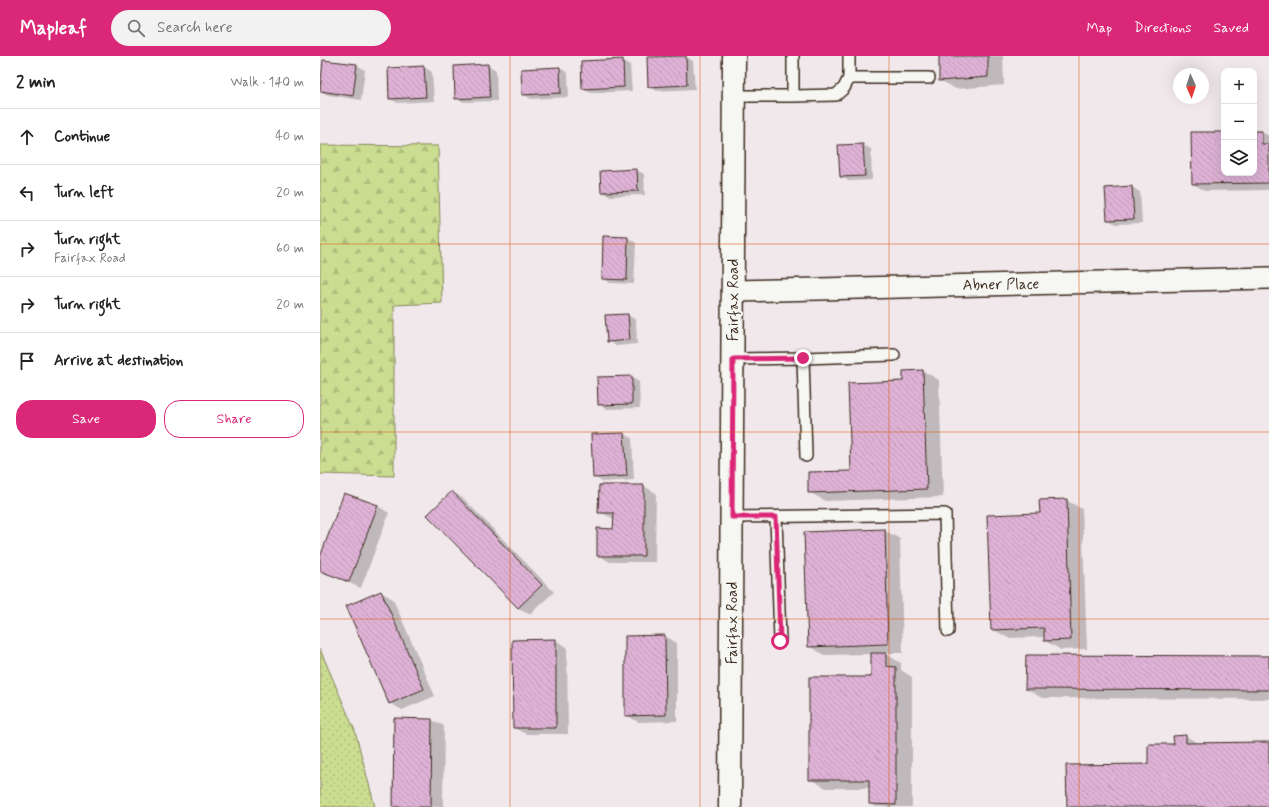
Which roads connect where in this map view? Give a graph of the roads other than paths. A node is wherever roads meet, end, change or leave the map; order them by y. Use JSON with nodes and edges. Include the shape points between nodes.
{"nodes":[{"id":1,"x":734,"y":56,"type":"edge"},
{"id":2,"x":793,"y":56,"type":"edge"},
{"id":3,"x":849,"y":56,"type":"edge"},
{"id":4,"x":849,"y":78,"type":"junction"},
{"id":5,"x":929,"y":78,"type":"dead end"},
{"id":6,"x":734,"y":96,"type":"junction"},
{"id":7,"x":793,"y":96,"type":"junction"},
{"id":8,"x":1269,"y":278,"type":"edge"},
{"id":9,"x":734,"y":291,"type":"junction"},
{"id":10,"x":894,"y":355,"type":"dead end"},
{"id":11,"x":803,"y":358,"type":"junction"},
{"id":12,"x":733,"y":359,"type":"junction"},
{"id":13,"x":806,"y":456,"type":"dead end"},
{"id":14,"x":732,"y":517,"type":"junction"},
{"id":15,"x":776,"y":517,"type":"junction"},
{"id":16,"x":948,"y":631,"type":"dead end"},
{"id":17,"x":780,"y":641,"type":"dead end"},
{"id":18,"x":730,"y":807,"type":"edge"}],
"edges":[{"from":1,"to":6,"type":"street","name":"Fairfax Road"},
{"from":2,"to":7,"type":"lane"},
{"from":3,"to":4,"type":"lane"},
{"from":4,"to":5,"type":"lane"},
{"from":4,"to":7,"type":"lane","via":[[844,88],[836,95]]},
{"from":6,"to":7,"type":"lane"},
{"from":6,"to":9,"type":"street","name":"Fairfax Road"},
{"from":8,"to":9,"type":"street","name":"Abner Place"},
{"from":9,"to":12,"type":"street","name":"Fairfax Road"},
{"from":10,"to":11,"type":"lane"},
{"from":11,"to":12,"type":"lane"},
{"from":11,"to":13,"type":"lane"},
{"from":12,"to":14,"type":"street","name":"Fairfax Road"},
{"from":14,"to":15,"type":"lane"},
{"from":14,"to":18,"type":"street","name":"Fairfax Road"},
{"from":15,"to":16,"type":"lane","via":[[945,514]]},
{"from":15,"to":17,"type":"lane"}]}
